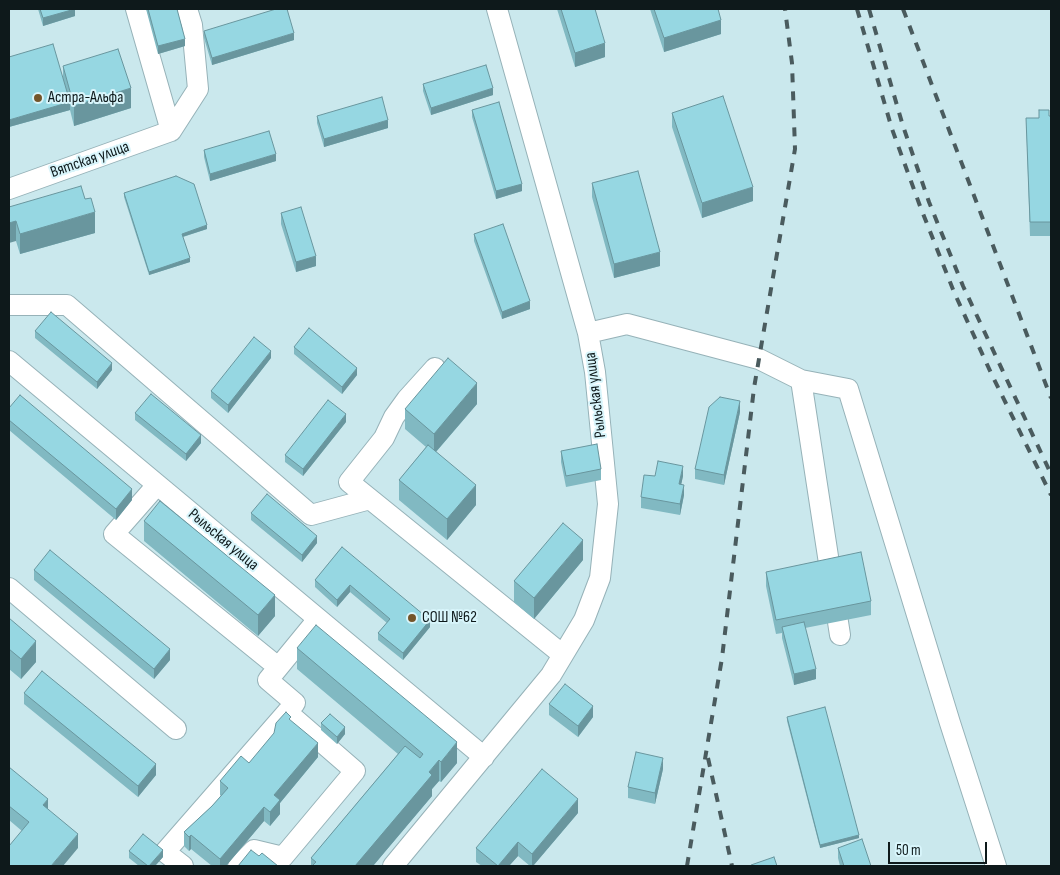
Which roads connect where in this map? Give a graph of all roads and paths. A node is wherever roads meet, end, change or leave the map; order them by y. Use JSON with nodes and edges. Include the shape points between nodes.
{"nodes":[{"id":1,"x":136,"y":9,"type":"edge"},
{"id":2,"x":187,"y":9,"type":"edge"},
{"id":3,"x":497,"y":9,"type":"edge"},
{"id":4,"x":171,"y":131,"type":"junction"},
{"id":5,"x":9,"y":188,"type":"edge"},
{"id":6,"x":9,"y":305,"type":"edge"},
{"id":7,"x":588,"y":333,"type":"junction"},
{"id":8,"x":9,"y":361,"type":"edge"},
{"id":9,"x":435,"y":368,"type":"dead end"},
{"id":10,"x":801,"y":380,"type":"junction"},
{"id":11,"x":158,"y":485,"type":"junction"},
{"id":12,"x":370,"y":499,"type":"junction"},
{"id":13,"x":9,"y":588,"type":"edge"},
{"id":14,"x":318,"y":619,"type":"junction"},
{"id":15,"x":840,"y":636,"type":"dead end"},
{"id":16,"x":563,"y":655,"type":"junction"},
{"id":17,"x":278,"y":667,"type":"junction"},
{"id":18,"x":287,"y":712,"type":"junction"},
{"id":19,"x":176,"y":729,"type":"dead end"},
{"id":20,"x":484,"y":757,"type":"junction"},
{"id":21,"x":183,"y":866,"type":"edge"},
{"id":22,"x":238,"y":866,"type":"edge"},
{"id":23,"x":393,"y":866,"type":"edge"},
{"id":24,"x":996,"y":866,"type":"edge"}],
"edges":[{"from":1,"to":4,"type":"street"},
{"from":2,"to":4,"type":"street","via":[[192,25],[198,89]]},
{"from":3,"to":7,"type":"street","name":"Рыльская улица"},
{"from":4,"to":5,"type":"street","name":"Вятская улица"},
{"from":6,"to":12,"type":"street","via":[[67,305],[311,515]]},
{"from":7,"to":10,"type":"street","via":[[627,324],[758,359]]},
{"from":7,"to":16,"type":"street","name":"Рыльская улица","via":[[608,504],[600,578],[584,620]]},
{"from":8,"to":11,"type":"street","name":"Рыльская улица"},
{"from":9,"to":12,"type":"street","via":[[394,416],[384,438],[348,482]]},
{"from":10,"to":15,"type":"street"},
{"from":10,"to":24,"type":"street","via":[[848,389]]},
{"from":11,"to":14,"type":"street","name":"Рыльская улица"},
{"from":11,"to":17,"type":"street","via":[[114,534]]},
{"from":12,"to":16,"type":"street"},
{"from":13,"to":19,"type":"street"},
{"from":14,"to":17,"type":"street"},
{"from":14,"to":20,"type":"street","name":"Рыльская улица"},
{"from":16,"to":20,"type":"street","name":"Рыльская улица"},
{"from":17,"to":18,"type":"street","via":[[268,680],[295,703]]},
{"from":18,"to":21,"type":"street","via":[[165,852]]},
{"from":18,"to":22,"type":"street","via":[[355,771],[283,857],[254,850]]},
{"from":20,"to":23,"type":"street","name":"Рыльская улица"}]}
